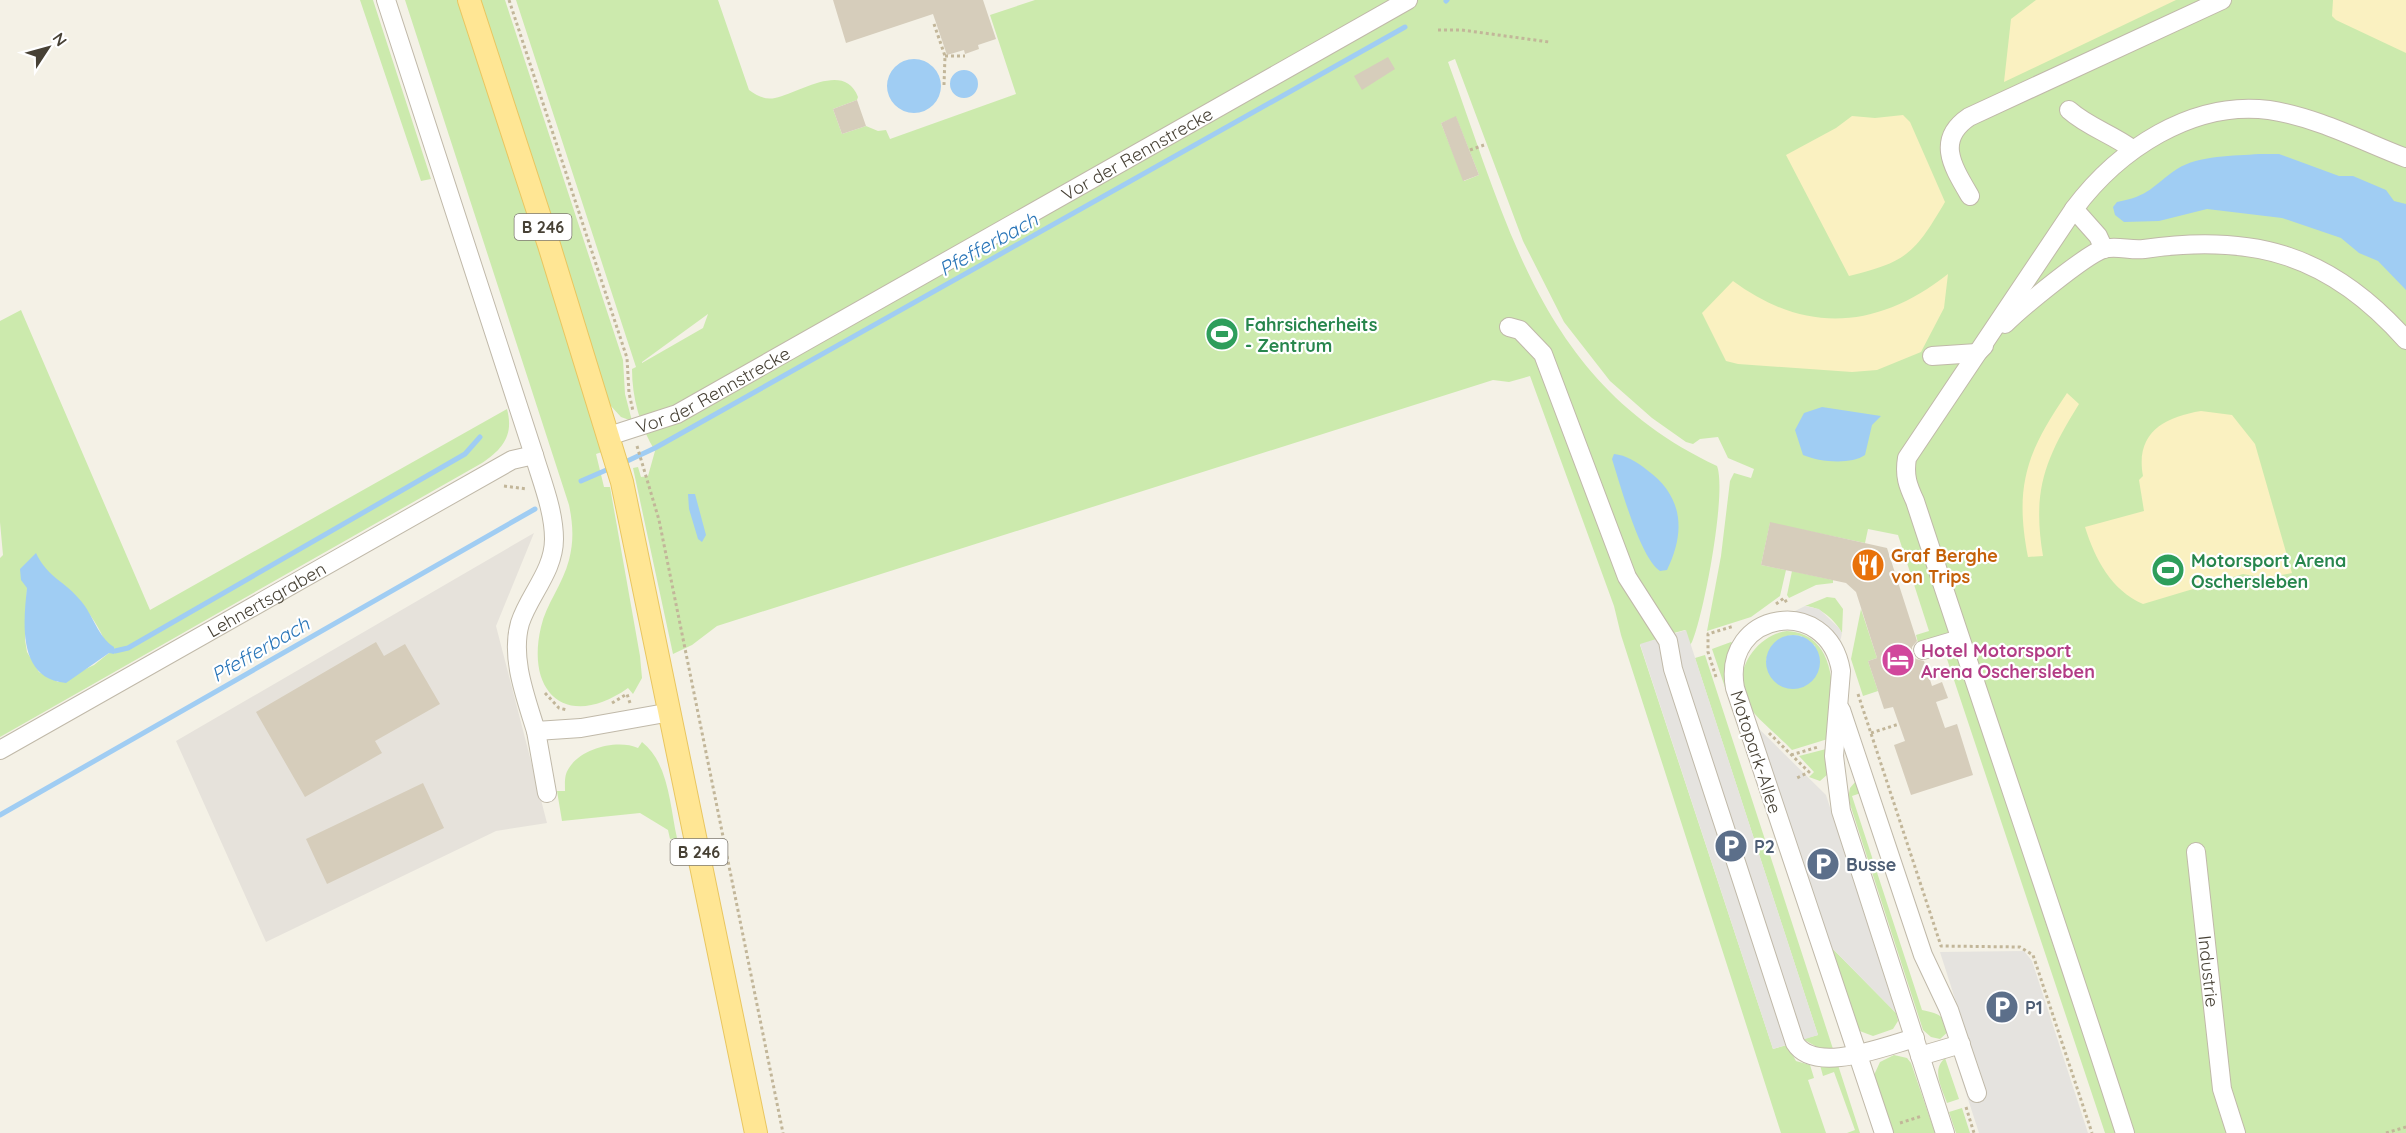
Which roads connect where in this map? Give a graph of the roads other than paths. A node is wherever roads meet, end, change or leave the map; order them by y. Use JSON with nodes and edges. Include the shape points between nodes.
{"nodes":[{"id":1,"x":386,"y":0,"type":"edge"},
{"id":2,"x":469,"y":0,"type":"edge"},
{"id":3,"x":1408,"y":0,"type":"edge"},
{"id":4,"x":2222,"y":0,"type":"edge"},
{"id":5,"x":2069,"y":110,"type":"dead end"},
{"id":6,"x":2132,"y":148,"type":"junction"},
{"id":7,"x":2406,"y":158,"type":"edge"},
{"id":8,"x":1970,"y":196,"type":"dead end"},
{"id":9,"x":2074,"y":209,"type":"junction"},
{"id":10,"x":2104,"y":249,"type":"junction"},
{"id":11,"x":1509,"y":327,"type":"dead end"},
{"id":12,"x":2406,"y":340,"type":"edge"},
{"id":13,"x":1977,"y":353,"type":"junction"},
{"id":14,"x":1932,"y":356,"type":"dead end"},
{"id":15,"x":612,"y":446,"type":"junction"},
{"id":16,"x":534,"y":455,"type":"junction"},
{"id":17,"x":1960,"y":639,"type":"junction"},
{"id":18,"x":1923,"y":650,"type":"dead end"},
{"id":19,"x":1839,"y":705,"type":"junction"},
{"id":20,"x":671,"y":712,"type":"junction"},
{"id":21,"x":536,"y":731,"type":"junction"},
{"id":22,"x":0,"y":750,"type":"edge"},
{"id":23,"x":547,"y":793,"type":"dead end"},
{"id":24,"x":2196,"y":852,"type":"dead end"},
{"id":25,"x":1915,"y":1038,"type":"junction"},
{"id":26,"x":1961,"y":1044,"type":"junction"},
{"id":27,"x":1857,"y":1053,"type":"junction"},
{"id":28,"x":1920,"y":1056,"type":"junction"},
{"id":29,"x":1977,"y":1093,"type":"dead end"},
{"id":30,"x":1883,"y":1130,"type":"edge"},
{"id":31,"x":756,"y":1133,"type":"edge"},
{"id":32,"x":1945,"y":1133,"type":"edge"},
{"id":33,"x":2125,"y":1133,"type":"edge"},
{"id":34,"x":2236,"y":1133,"type":"edge"}],
"edges":[{"from":1,"to":16,"type":"street"},
{"from":2,"to":15,"type":"main road","number":"B 246"},
{"from":3,"to":15,"type":"street","name":"Vor der Rennstrecke","via":[[677,414],[637,427]]},
{"from":4,"to":8,"type":"street","via":[[1954,127],[1948,142],[1956,171]]},
{"from":5,"to":6,"type":"street","via":[[2082,122]]},
{"from":6,"to":7,"type":"street","via":[[2174,127],[2229,111],[2257,109],[2313,121]]},
{"from":6,"to":9,"type":"street"},
{"from":9,"to":10,"type":"street"},
{"from":9,"to":13,"type":"street"},
{"from":10,"to":12,"type":"street","via":[[2229,243],[2275,251],[2342,282]]},
{"from":10,"to":13,"type":"street","via":[[2017,311]]},
{"from":11,"to":27,"type":"street","via":[[1520,330],[1543,354],[1627,577],[1668,641],[1673,669],[1795,1042],[1803,1053],[1811,1056],[1828,1058]]},
{"from":13,"to":14,"type":"street"},
{"from":13,"to":17,"type":"street","via":[[1916,443],[1904,473]]},
{"from":15,"to":20,"type":"main road","number":"B 246"},
{"from":16,"to":21,"type":"street","via":[[553,523],[554,541],[546,572],[520,624],[518,644],[523,689]]},
{"from":16,"to":22,"type":"street","name":"Lehnertsgraben","via":[[512,460]]},
{"from":17,"to":18,"type":"street"},
{"from":17,"to":33,"type":"street","via":[[2029,848],[2045,884]]},
{"from":19,"to":25,"type":"street","name":"Motopark-Allee","via":[[1834,756],[1841,811]]},
{"from":19,"to":26,"type":"street","via":[[1923,955]]},
{"from":19,"to":27,"type":"street","name":"Motopark-Allee","via":[[1841,671],[1835,649],[1815,628],[1782,620],[1755,630],[1739,650],[1733,678]]},
{"from":20,"to":21,"type":"street","via":[[581,728]]},
{"from":20,"to":31,"type":"main road","number":"B 246"},
{"from":21,"to":23,"type":"street"},
{"from":24,"to":34,"type":"street","name":"Industrie","via":[[2222,1089]]},
{"from":25,"to":27,"type":"street"},
{"from":25,"to":28,"type":"street","name":"Motopark-Allee"},
{"from":26,"to":28,"type":"street"},
{"from":26,"to":29,"type":"street"},
{"from":27,"to":30,"type":"street","name":"Motopark-Allee"},
{"from":28,"to":32,"type":"street","name":"Motopark-Allee"}]}
